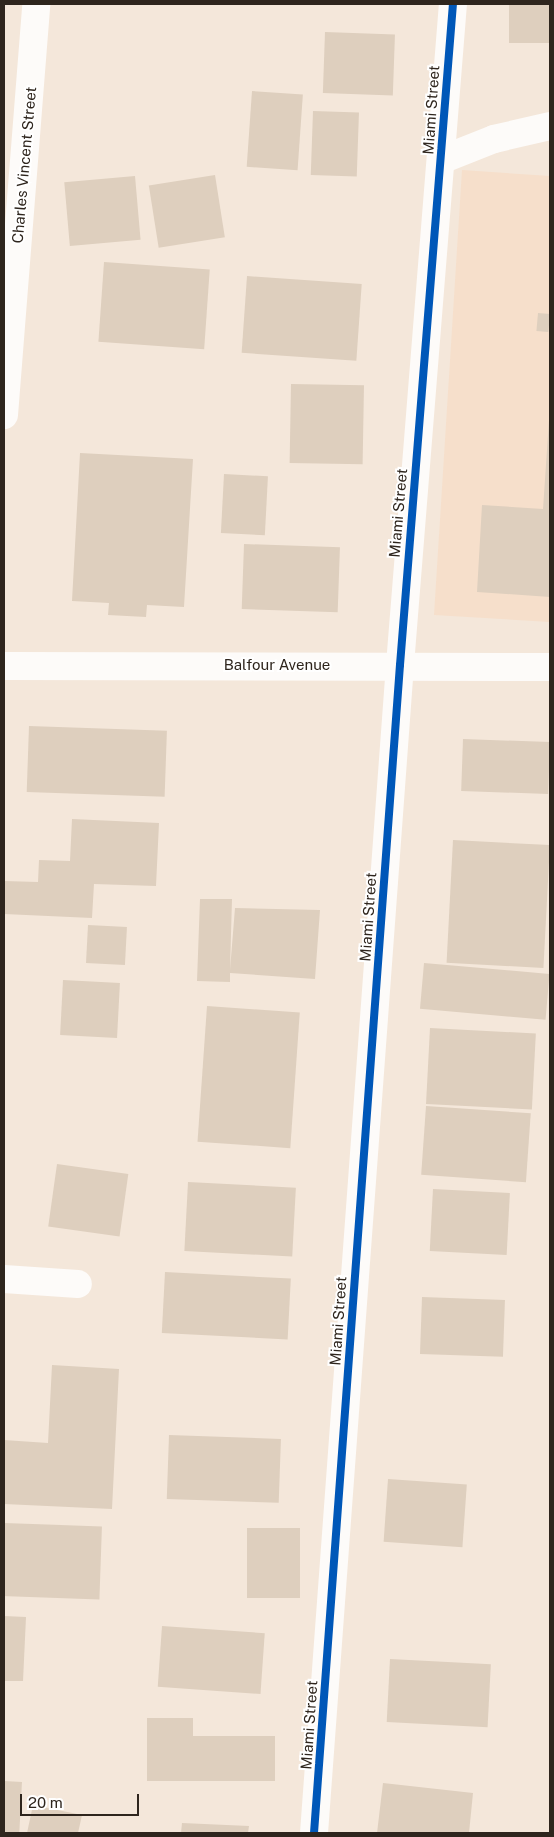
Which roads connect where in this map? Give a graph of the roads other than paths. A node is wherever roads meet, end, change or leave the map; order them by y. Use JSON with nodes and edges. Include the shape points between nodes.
{"nodes":[{"id":1,"x":36,"y":4,"type":"edge"},
{"id":2,"x":453,"y":4,"type":"edge"},
{"id":3,"x":550,"y":126,"type":"edge"},
{"id":4,"x":440,"y":160,"type":"junction"},
{"id":5,"x":4,"y":415,"type":"edge"},
{"id":6,"x":400,"y":665,"type":"junction"},
{"id":7,"x":4,"y":666,"type":"edge"},
{"id":8,"x":550,"y":667,"type":"edge"},
{"id":9,"x":4,"y":1280,"type":"edge"},
{"id":10,"x":78,"y":1284,"type":"dead end"},
{"id":11,"x":314,"y":1833,"type":"edge"}],
"edges":[{"from":1,"to":5,"type":"street","name":"Charles Vincent Street"},
{"from":2,"to":4,"type":"street","name":"Miami Street"},
{"from":3,"to":4,"type":"street","via":[[494,139]]},
{"from":4,"to":6,"type":"street","name":"Miami Street"},
{"from":6,"to":7,"type":"street","name":"Balfour Avenue"},
{"from":6,"to":8,"type":"street","name":"Balfour Avenue"},
{"from":6,"to":11,"type":"street","name":"Miami Street"},
{"from":9,"to":10,"type":"street"}]}
